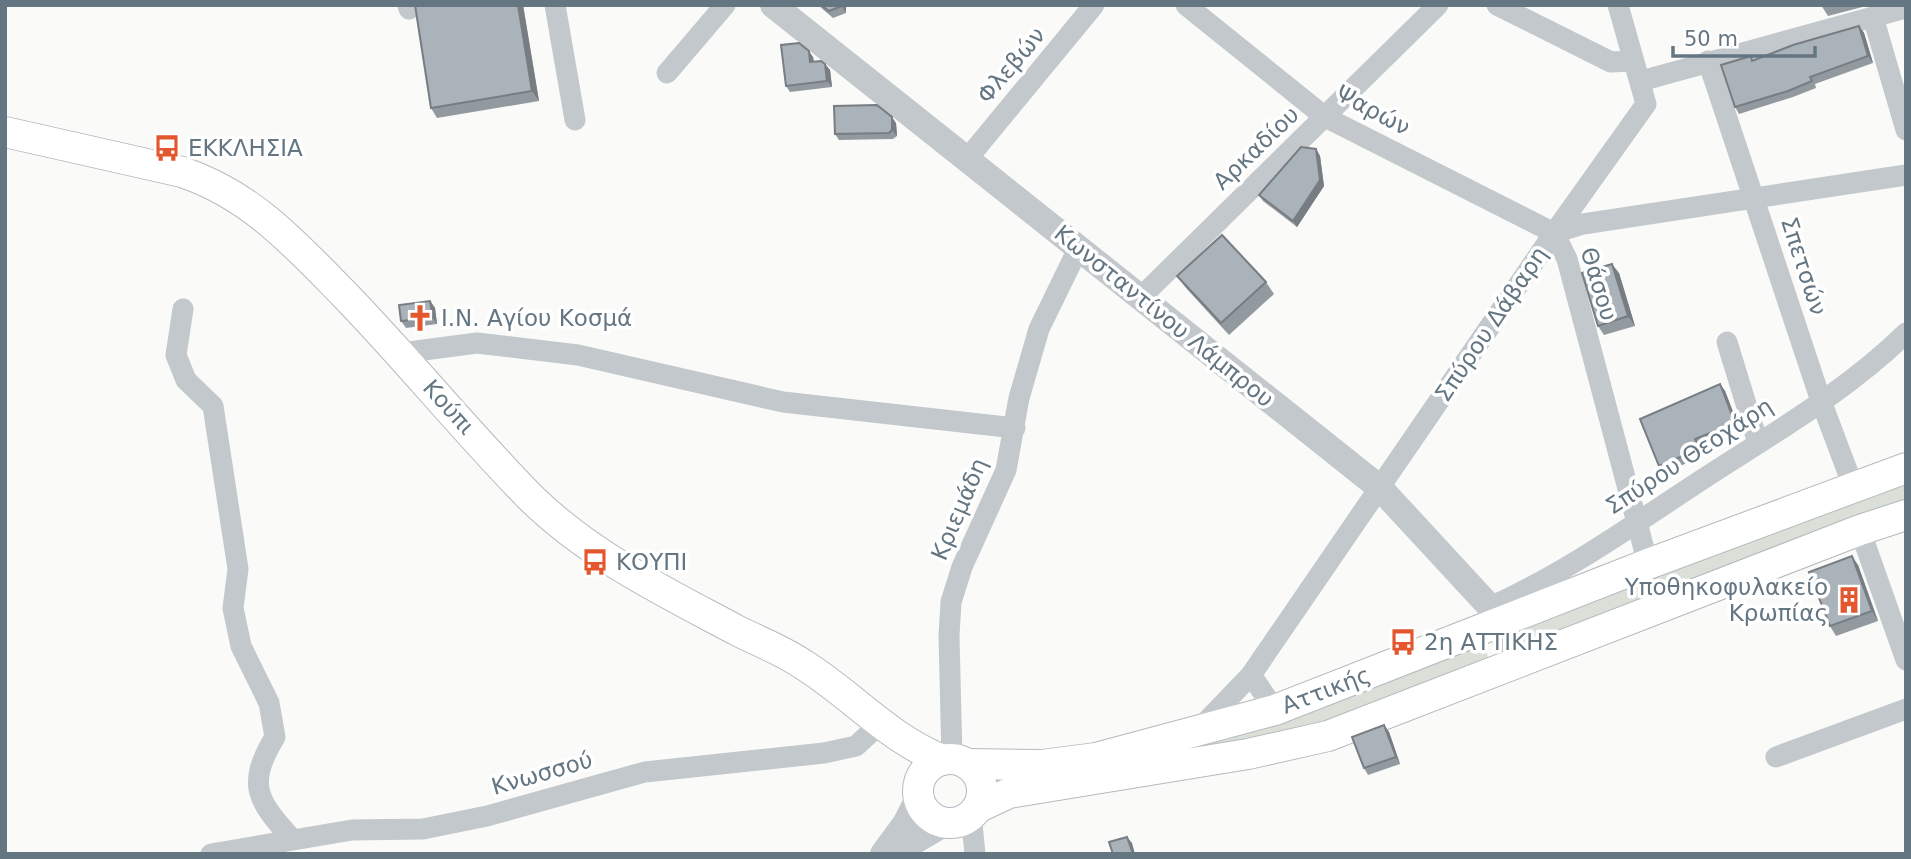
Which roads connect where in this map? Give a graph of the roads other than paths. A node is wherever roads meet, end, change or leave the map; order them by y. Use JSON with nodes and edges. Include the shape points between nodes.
{"nodes":[{"id":1,"x":555,"y":5,"type":"edge"},
{"id":2,"x":725,"y":5,"type":"edge"},
{"id":3,"x":1094,"y":5,"type":"edge"},
{"id":4,"x":1186,"y":5,"type":"edge"},
{"id":5,"x":1438,"y":5,"type":"edge"},
{"id":6,"x":1497,"y":5,"type":"edge"},
{"id":7,"x":1618,"y":5,"type":"edge"},
{"id":8,"x":781,"y":8,"type":"edge"},
{"id":9,"x":1906,"y":8,"type":"edge"},
{"id":10,"x":1873,"y":17,"type":"junction"},
{"id":11,"x":1632,"y":61,"type":"junction"},
{"id":12,"x":1709,"y":61,"type":"junction"},
{"id":13,"x":667,"y":73,"type":"dead end"},
{"id":14,"x":1642,"y":81,"type":"junction"},
{"id":15,"x":1325,"y":117,"type":"junction"},
{"id":16,"x":575,"y":120,"type":"dead end"},
{"id":17,"x":1906,"y":130,"type":"edge"},
{"id":18,"x":5,"y":132,"type":"edge"},
{"id":19,"x":968,"y":158,"type":"junction"},
{"id":20,"x":1906,"y":175,"type":"edge"},
{"id":21,"x":1754,"y":200,"type":"junction"},
{"id":22,"x":1554,"y":233,"type":"junction"},
{"id":23,"x":1078,"y":249,"type":"junction"},
{"id":24,"x":1140,"y":298,"type":"junction"},
{"id":25,"x":183,"y":309,"type":"dead end"},
{"id":26,"x":1906,"y":333,"type":"edge"},
{"id":27,"x":1727,"y":342,"type":"dead end"},
{"id":28,"x":401,"y":353,"type":"junction"},
{"id":29,"x":1821,"y":401,"type":"junction"},
{"id":30,"x":1015,"y":428,"type":"junction"},
{"id":31,"x":1758,"y":443,"type":"junction"},
{"id":32,"x":1906,"y":468,"type":"edge"},
{"id":33,"x":1853,"y":486,"type":"junction"},
{"id":34,"x":1380,"y":488,"type":"junction"},
{"id":35,"x":1906,"y":515,"type":"edge"},
{"id":36,"x":1637,"y":522,"type":"junction"},
{"id":37,"x":1860,"y":530,"type":"junction"},
{"id":38,"x":1648,"y":564,"type":"junction"},
{"id":39,"x":1494,"y":615,"type":"junction"},
{"id":40,"x":1906,"y":660,"type":"edge"},
{"id":41,"x":1515,"y":663,"type":"junction"},
{"id":42,"x":1251,"y":676,"type":"junction"},
{"id":43,"x":1906,"y":709,"type":"edge"},
{"id":44,"x":1275,"y":710,"type":"junction"},
{"id":45,"x":880,"y":724,"type":"junction"},
{"id":46,"x":1195,"y":733,"type":"junction"},
{"id":47,"x":1776,"y":757,"type":"dead end"},
{"id":48,"x":954,"y":761,"type":"junction"},
{"id":49,"x":919,"y":792,"type":"junction"},
{"id":50,"x":965,"y":815,"type":"junction"},
{"id":51,"x":292,"y":839,"type":"junction"},
{"id":52,"x":211,"y":854,"type":"edge"},
{"id":53,"x":883,"y":854,"type":"edge"},
{"id":54,"x":894,"y":854,"type":"edge"},
{"id":55,"x":975,"y":854,"type":"edge"}],
"edges":[{"from":1,"to":16,"type":"street"},
{"from":2,"to":13,"type":"street"},
{"from":3,"to":19,"type":"street","name":"Φλεβών"},
{"from":4,"to":15,"type":"street","name":"Ψαρών"},
{"from":5,"to":15,"type":"street","name":"Αρκαδίου"},
{"from":6,"to":11,"type":"street","via":[[1611,62]]},
{"from":7,"to":11,"type":"street"},
{"from":8,"to":19,"type":"street","name":"Κωνσταντίνου Λάμπρου"},
{"from":9,"to":10,"type":"street"},
{"from":10,"to":12,"type":"street"},
{"from":10,"to":17,"type":"street"},
{"from":11,"to":14,"type":"street"},
{"from":12,"to":14,"type":"street"},
{"from":12,"to":21,"type":"street","name":"Σπετσών"},
{"from":14,"to":22,"type":"street","name":"Θάσου","via":[[1646,104]]},
{"from":15,"to":22,"type":"street","name":"Ψαρών"},
{"from":15,"to":24,"type":"street","name":"Αρκαδίου"},
{"from":18,"to":28,"type":"main road","name":"Κούπι","via":[[182,173],[228,192],[283,231]]},
{"from":19,"to":23,"type":"street","name":"Κωνσταντίνου Λάμπρου"},
{"from":20,"to":21,"type":"street","name":"Σπύρου Δάβαρη"},
{"from":21,"to":22,"type":"street","name":"Σπύρου Δάβαρη","via":[[1583,223]]},
{"from":21,"to":29,"type":"street","name":"Σπετσών"},
{"from":22,"to":34,"type":"street","name":"Σπύρου Δάβαρη"},
{"from":22,"to":36,"type":"street","name":"Θάσου","via":[[1567,259]]},
{"from":23,"to":24,"type":"street","name":"Κωνσταντίνου Λάμπρου"},
{"from":23,"to":30,"type":"street","name":"Κριεμάδη","via":[[1039,329]]},
{"from":24,"to":34,"type":"street","name":"Κωνσταντίνου Λάμπρου"},
{"from":25,"to":51,"type":"street","via":[[176,355],[186,380],[213,406],[238,569],[233,608],[242,646],[268,703],[275,737],[262,759],[258,793],[268,813]]},
{"from":26,"to":29,"type":"street","name":"Σπύρου Θεοχάρη","via":[[1882,357]]},
{"from":27,"to":31,"type":"street"},
{"from":28,"to":30,"type":"street","via":[[477,343],[578,355],[783,402]]},
{"from":28,"to":45,"type":"main road","name":"Κούπι","via":[[529,496],[566,530],[641,580],[804,665]]},
{"from":29,"to":31,"type":"street","name":"Σπύρου Θεοχάρη"},
{"from":29,"to":33,"type":"street","name":"Σπετσών"},
{"from":30,"to":48,"type":"street","name":"Κριεμάδη","via":[[1006,470],[951,602]]},
{"from":31,"to":36,"type":"street","name":"Σπύρου Θεοχάρη"},
{"from":32,"to":33,"type":"main road","name":"Αττικής"},
{"from":33,"to":38,"type":"main road","name":"Αττικής"},
{"from":34,"to":39,"type":"street","name":"Κωνσταντίνου Λάμπρου"},
{"from":34,"to":42,"type":"street","name":"Σπύρου Δάβαρη"},
{"from":35,"to":37,"type":"main road","name":"Αττικής"},
{"from":36,"to":38,"type":"street","name":"Θάσου"},
{"from":36,"to":39,"type":"street","name":"Σπύρου Θεοχάρη"},
{"from":37,"to":40,"type":"street"},
{"from":37,"to":41,"type":"main road","name":"Αττικής"},
{"from":38,"to":39,"type":"main road","name":"Αττικής"},
{"from":39,"to":41,"type":"street","name":"Κωνσταντίνου Λάμπρου"},
{"from":39,"to":44,"type":"main road","name":"Αττικής"},
{"from":41,"to":50,"type":"main road","name":"Αττικής","via":[[1328,736],[1248,754],[1009,793]]},
{"from":42,"to":44,"type":"street"},
{"from":42,"to":46,"type":"street","name":"Σπύρου Δάβαρη"},
{"from":43,"to":47,"type":"street"},
{"from":44,"to":46,"type":"main road","name":"Αττικής"},
{"from":45,"to":48,"type":"main road","via":[[916,750]]},
{"from":45,"to":49,"type":"main road","via":[[906,757]]},
{"from":45,"to":51,"type":"street","name":"Κνωσσού","via":[[856,746],[824,753],[645,772],[423,829],[352,830]]},
{"from":46,"to":48,"type":"main road","name":"Αττικής","via":[[1096,758],[1042,765]]},
{"from":48,"to":49,"type":"main road","via":[[926,770]]},
{"from":48,"to":50,"type":"main road","via":[[981,783]]},
{"from":49,"to":50,"type":"main road","via":[[929,814]]},
{"from":49,"to":53,"type":"street","via":[[905,824]]},
{"from":50,"to":54,"type":"street"},
{"from":50,"to":55,"type":"street"},
{"from":51,"to":52,"type":"street","name":"Κνωσσού"}]}
